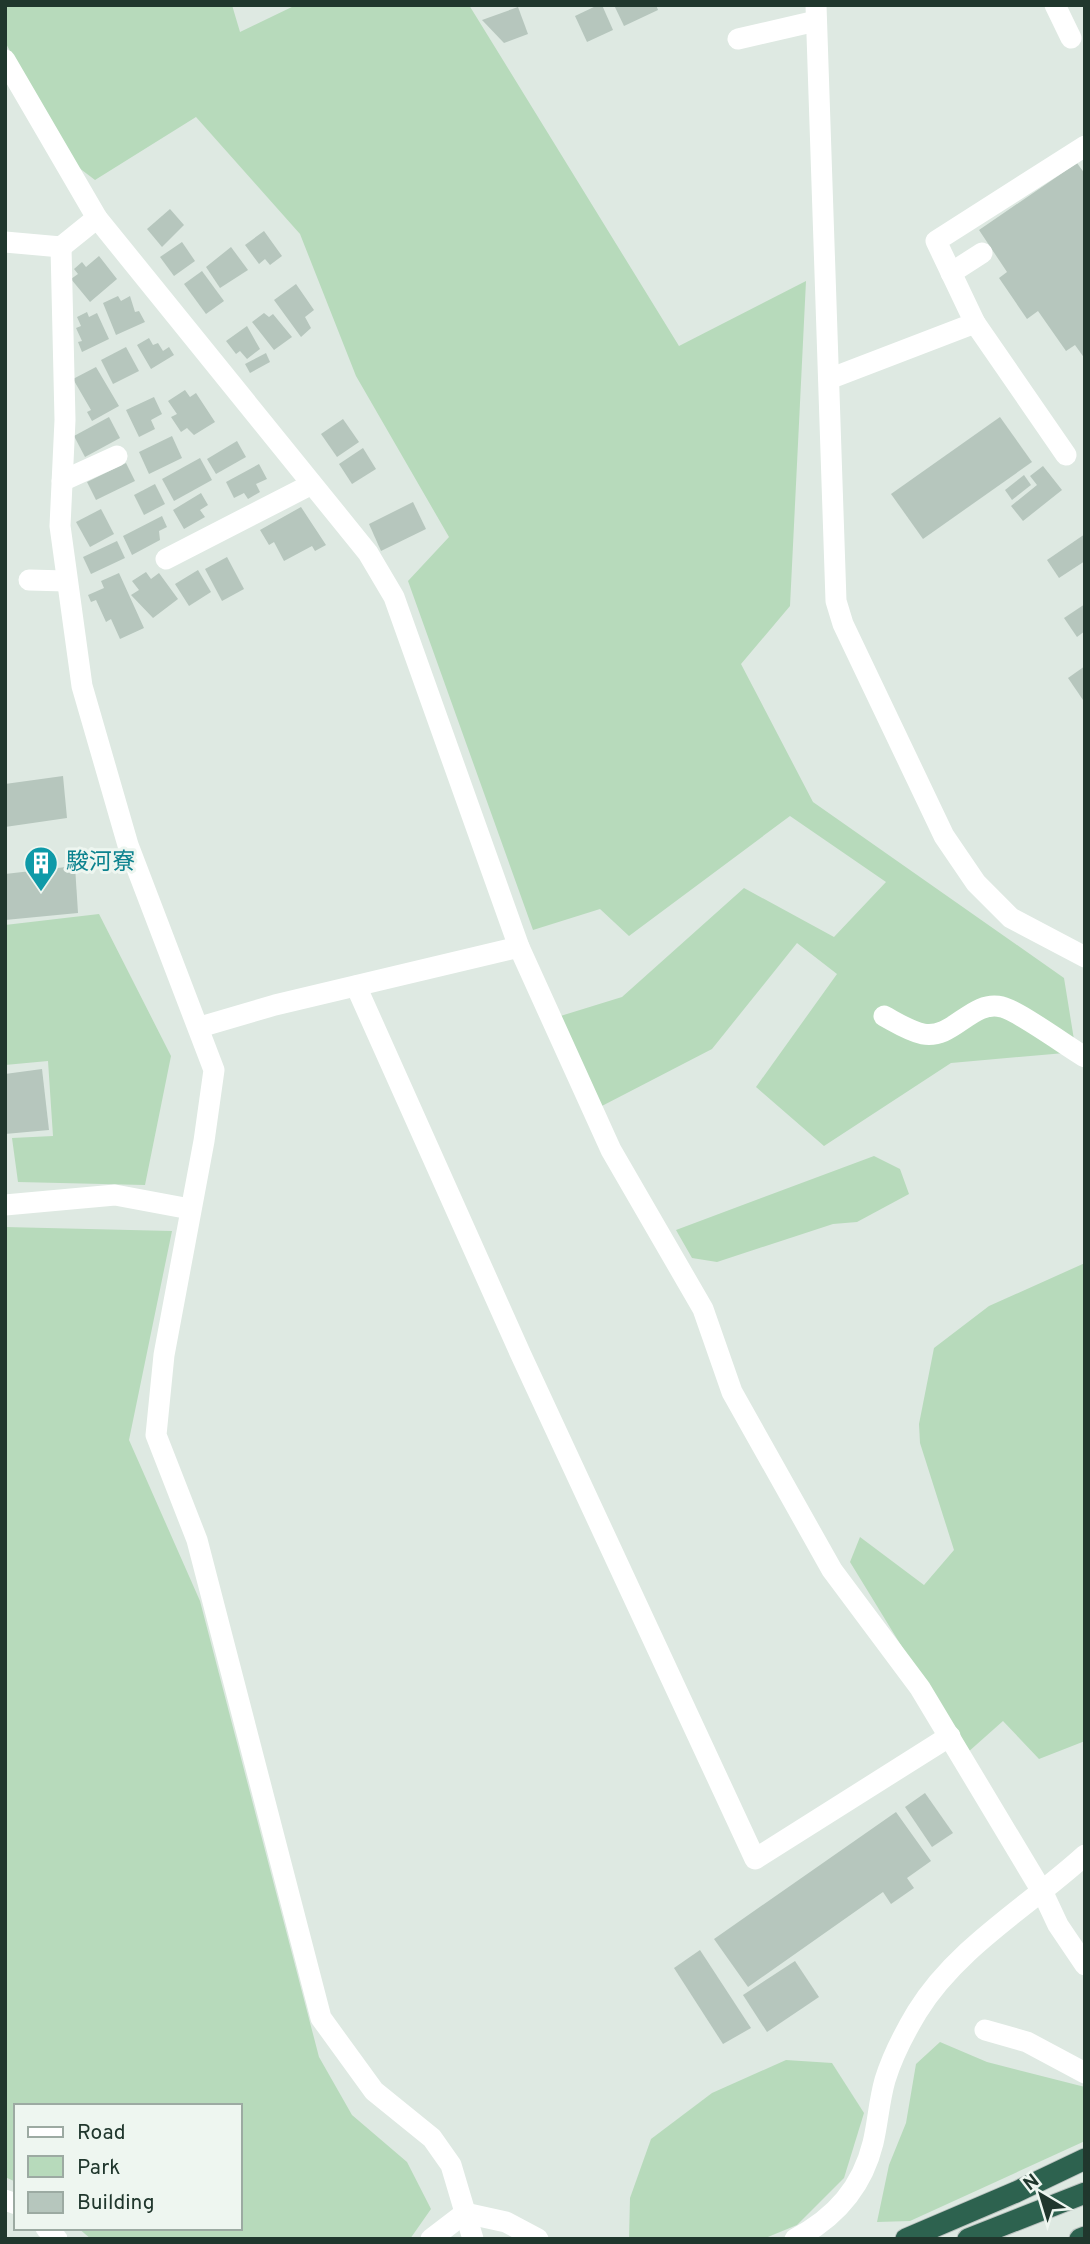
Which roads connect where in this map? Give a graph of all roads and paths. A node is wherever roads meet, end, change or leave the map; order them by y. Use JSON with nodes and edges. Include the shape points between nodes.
{"nodes":[{"id":1,"x":1055,"y":5,"type":"edge"},
{"id":2,"x":816,"y":13,"type":"edge"},
{"id":3,"x":1071,"y":38,"type":"dead end"},
{"id":4,"x":738,"y":39,"type":"dead end"},
{"id":5,"x":5,"y":60,"type":"edge"},
{"id":6,"x":1085,"y":146,"type":"edge"},
{"id":7,"x":97,"y":218,"type":"junction"},
{"id":8,"x":5,"y":242,"type":"edge"},
{"id":9,"x":61,"y":247,"type":"junction"},
{"id":10,"x":982,"y":253,"type":"dead end"},
{"id":11,"x":951,"y":272,"type":"junction"},
{"id":12,"x":975,"y":323,"type":"junction"},
{"id":13,"x":829,"y":379,"type":"junction"},
{"id":14,"x":1066,"y":455,"type":"dead end"},
{"id":15,"x":117,"y":456,"type":"dead end"},
{"id":16,"x":62,"y":481,"type":"junction"},
{"id":17,"x":312,"y":484,"type":"junction"},
{"id":18,"x":166,"y":559,"type":"dead end"},
{"id":19,"x":29,"y":580,"type":"dead end"},
{"id":20,"x":66,"y":581,"type":"junction"},
{"id":21,"x":519,"y":947,"type":"junction"},
{"id":22,"x":1085,"y":957,"type":"edge"},
{"id":23,"x":356,"y":986,"type":"junction"},
{"id":24,"x":884,"y":1016,"type":"dead end"},
{"id":25,"x":200,"y":1027,"type":"junction"},
{"id":26,"x":1085,"y":1057,"type":"edge"},
{"id":27,"x":5,"y":1205,"type":"edge"},
{"id":28,"x":190,"y":1209,"type":"junction"},
{"id":29,"x":950,"y":1736,"type":"junction"},
{"id":30,"x":1085,"y":1856,"type":"edge"},
{"id":31,"x":1043,"y":1893,"type":"junction"},
{"id":32,"x":1085,"y":1965,"type":"edge"},
{"id":33,"x":985,"y":2030,"type":"dead end"},
{"id":34,"x":1085,"y":2073,"type":"edge"},
{"id":35,"x":1085,"y":2159,"type":"edge"},
{"id":36,"x":1085,"y":2193,"type":"edge"},
{"id":37,"x":466,"y":2213,"type":"junction"},
{"id":38,"x":431,"y":2239,"type":"edge"},
{"id":39,"x":473,"y":2239,"type":"edge"},
{"id":40,"x":538,"y":2239,"type":"edge"},
{"id":41,"x":795,"y":2239,"type":"edge"},
{"id":42,"x":906,"y":2239,"type":"edge"},
{"id":43,"x":968,"y":2239,"type":"edge"}],
"edges":[{"from":1,"to":3,"type":"street"},
{"from":2,"to":4,"type":"street"},
{"from":2,"to":13,"type":"street"},
{"from":5,"to":7,"type":"street"},
{"from":6,"to":11,"type":"street","via":[[936,241]]},
{"from":7,"to":9,"type":"street"},
{"from":7,"to":17,"type":"street"},
{"from":8,"to":9,"type":"street"},
{"from":9,"to":16,"type":"street"},
{"from":10,"to":11,"type":"street"},
{"from":11,"to":12,"type":"street"},
{"from":12,"to":13,"type":"street"},
{"from":12,"to":14,"type":"street"},
{"from":13,"to":22,"type":"street","via":[[836,601],[843,624],[944,836],[976,884],[1010,918]]},
{"from":15,"to":16,"type":"street"},
{"from":16,"to":20,"type":"street","via":[[60,526]]},
{"from":17,"to":18,"type":"street"},
{"from":17,"to":21,"type":"street","via":[[368,553],[394,597]]},
{"from":19,"to":20,"type":"street"},
{"from":20,"to":25,"type":"street","via":[[82,686],[99,754],[128,845]]},
{"from":21,"to":23,"type":"street"},
{"from":21,"to":29,"type":"street","via":[[611,1150],[703,1309],[732,1392],[832,1570]]},
{"from":23,"to":25,"type":"street"},
{"from":23,"to":29,"type":"street","via":[[755,1860]]},
{"from":24,"to":26,"type":"street","via":[[925,1035],[941,1033],[983,1008],[1002,1007]]},
{"from":25,"to":28,"type":"street","via":[[214,1070]]},
{"from":27,"to":28,"type":"street","via":[[115,1195]]},
{"from":28,"to":37,"type":"street","via":[[164,1356],[156,1435],[197,1540],[321,2018],[374,2091],[432,2138],[451,2165]]},
{"from":29,"to":31,"type":"street"},
{"from":30,"to":31,"type":"street"},
{"from":31,"to":32,"type":"street"},
{"from":31,"to":41,"type":"street","via":[[965,1954],[917,2012],[886,2077],[873,2143],[858,2183],[840,2208]]},
{"from":33,"to":34,"type":"street","via":[[1027,2042]]},
{"from":35,"to":42,"type":"highway"},
{"from":36,"to":43,"type":"highway"},
{"from":37,"to":38,"type":"street"},
{"from":37,"to":39,"type":"street"},
{"from":37,"to":40,"type":"street","via":[[506,2222]]}]}
